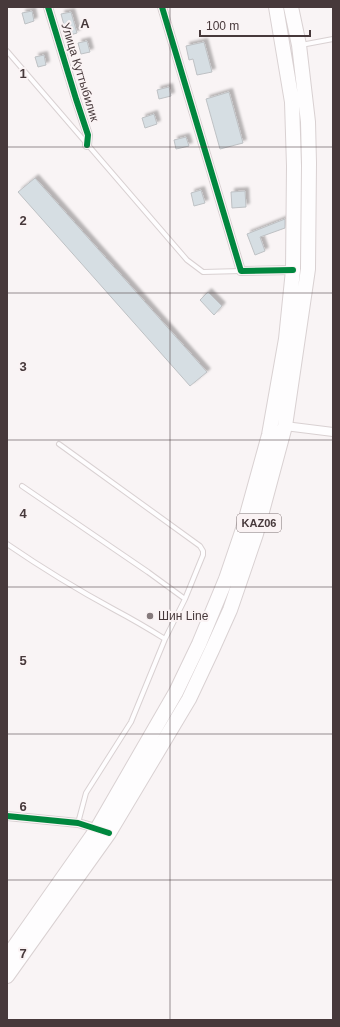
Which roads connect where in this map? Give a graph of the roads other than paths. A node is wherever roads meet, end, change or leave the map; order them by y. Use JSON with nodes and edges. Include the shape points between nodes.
{"nodes":[{"id":1,"x":48,"y":7,"type":"edge"},
{"id":2,"x":162,"y":7,"type":"edge"},
{"id":3,"x":276,"y":7,"type":"edge"},
{"id":4,"x":291,"y":7,"type":"edge"},
{"id":5,"x":333,"y":39,"type":"edge"},
{"id":6,"x":299,"y":45,"type":"junction"},
{"id":7,"x":7,"y":51,"type":"edge"},
{"id":8,"x":87,"y":145,"type":"junction"},
{"id":9,"x":293,"y":270,"type":"junction"},
{"id":10,"x":241,"y":271,"type":"junction"},
{"id":11,"x":285,"y":426,"type":"junction"},
{"id":12,"x":333,"y":432,"type":"edge"},
{"id":13,"x":59,"y":444,"type":"dead end"},
{"id":14,"x":22,"y":486,"type":"dead end"},
{"id":15,"x":7,"y":544,"type":"edge"},
{"id":16,"x":185,"y":600,"type":"junction"},
{"id":17,"x":165,"y":639,"type":"junction"},
{"id":18,"x":7,"y":816,"type":"edge"},
{"id":19,"x":78,"y":823,"type":"junction"},
{"id":20,"x":103,"y":831,"type":"junction"},
{"id":21,"x":7,"y":957,"type":"edge"},
{"id":22,"x":7,"y":976,"type":"edge"}],
"edges":[{"from":1,"to":8,"type":"street","name":"Улица Куттыбилик","via":[[88,135]]},
{"from":2,"to":10,"type":"street"},
{"from":3,"to":9,"type":"highway","number":"KАZ06","via":[[292,102]]},
{"from":4,"to":6,"type":"highway","number":"KАZ06"},
{"from":5,"to":6,"type":"lane"},
{"from":6,"to":11,"type":"highway","number":"KАZ06","via":[[308,122],[308,269]]},
{"from":7,"to":8,"type":"lane"},
{"from":8,"to":10,"type":"lane","via":[[187,260],[203,272]]},
{"from":9,"to":10,"type":"street"},
{"from":9,"to":20,"type":"highway","number":"KАZ06","via":[[286,339],[269,435],[226,579],[176,692]]},
{"from":11,"to":12,"type":"street"},
{"from":11,"to":20,"type":"highway","number":"KАZ06","via":[[256,534],[215,643],[189,699]]},
{"from":13,"to":16,"type":"lane","via":[[200,546],[203,555]]},
{"from":14,"to":16,"type":"lane"},
{"from":15,"to":17,"type":"lane"},
{"from":16,"to":17,"type":"lane"},
{"from":17,"to":19,"type":"lane","via":[[131,722],[86,793]]},
{"from":18,"to":19,"type":"street"},
{"from":19,"to":20,"type":"street"},
{"from":20,"to":21,"type":"highway","number":"KАZ06"},
{"from":20,"to":22,"type":"highway","number":"KАZ06"}]}
